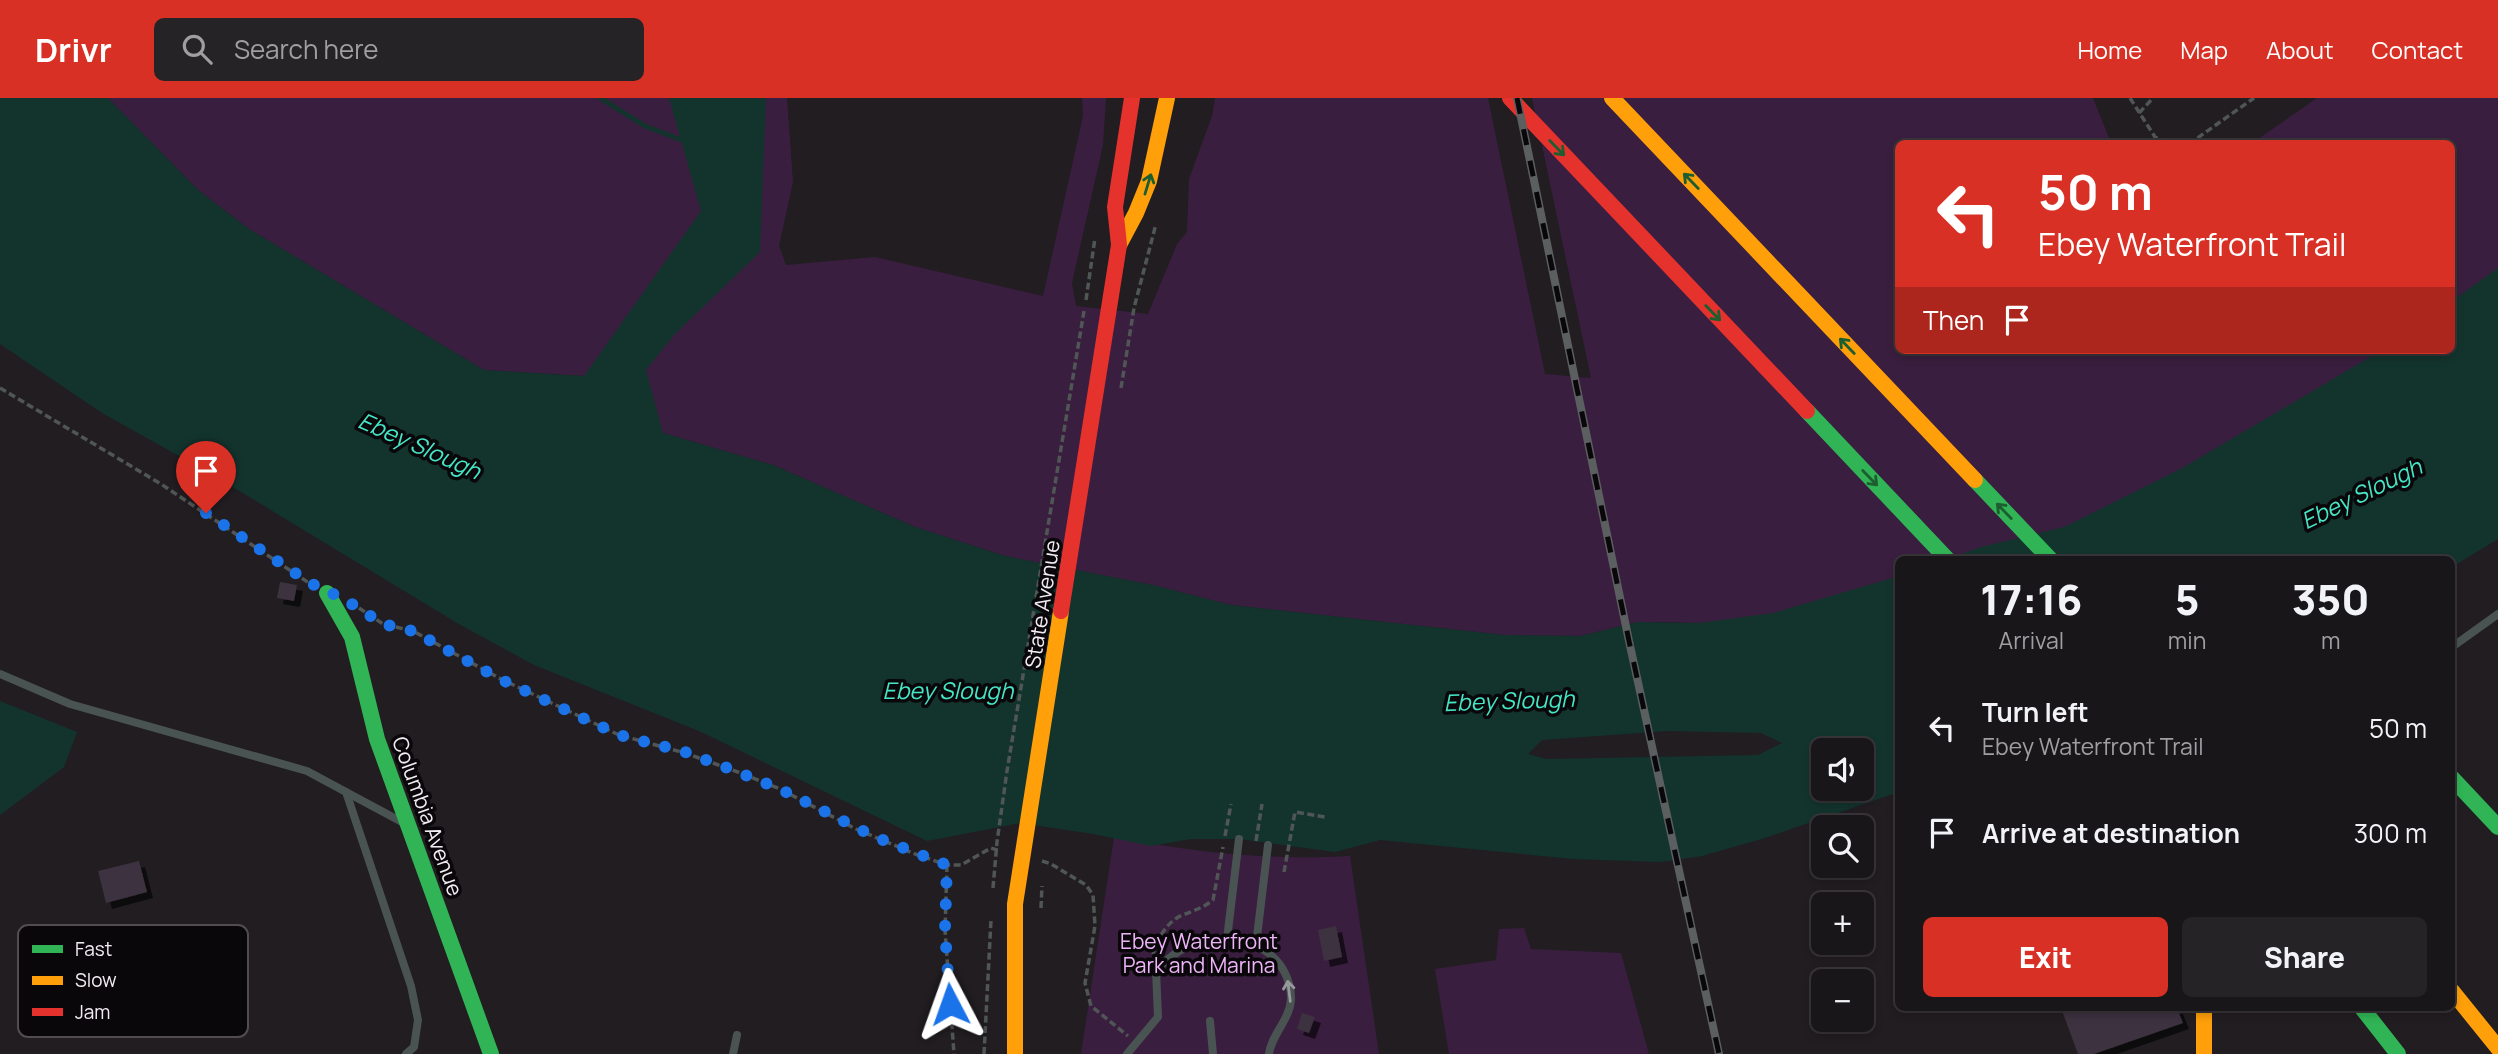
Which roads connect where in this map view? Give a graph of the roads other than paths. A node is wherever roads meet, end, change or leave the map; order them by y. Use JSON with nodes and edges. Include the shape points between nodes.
{"nodes":[{"id":1,"x":1132,"y":98,"type":"edge"},
{"id":2,"x":1167,"y":98,"type":"edge"},
{"id":3,"x":1510,"y":98,"type":"edge"},
{"id":4,"x":1612,"y":98,"type":"edge"},
{"id":5,"x":1119,"y":245,"type":"junction"},
{"id":6,"x":1944,"y":556,"type":"edge"},
{"id":7,"x":2047,"y":556,"type":"edge"},
{"id":8,"x":327,"y":593,"type":"road end"},
{"id":9,"x":2498,"y":614,"type":"edge"},
{"id":10,"x":2455,"y":645,"type":"edge"},
{"id":11,"x":0,"y":674,"type":"edge"},
{"id":12,"x":2455,"y":781,"type":"edge"},
{"id":13,"x":346,"y":792,"type":"junction"},
{"id":14,"x":410,"y":826,"type":"junction"},
{"id":15,"x":2498,"y":827,"type":"edge"},
{"id":16,"x":1239,"y":839,"type":"dead end"},
{"id":17,"x":1268,"y":845,"type":"dead end"},
{"id":18,"x":1227,"y":939,"type":"junction"},
{"id":19,"x":1256,"y":945,"type":"junction"},
{"id":20,"x":2455,"y":995,"type":"edge"},
{"id":21,"x":2204,"y":1011,"type":"edge"},
{"id":22,"x":2363,"y":1011,"type":"edge"},
{"id":23,"x":2363,"y":1011,"type":"edge"},
{"id":24,"x":1210,"y":1021,"type":"dead end"},
{"id":25,"x":737,"y":1035,"type":"dead end"},
{"id":26,"x":2498,"y":1037,"type":"edge"},
{"id":27,"x":2498,"y":1048,"type":"edge"},
{"id":28,"x":406,"y":1054,"type":"edge"},
{"id":29,"x":491,"y":1054,"type":"edge"},
{"id":30,"x":733,"y":1054,"type":"edge"},
{"id":31,"x":1015,"y":1054,"type":"edge"},
{"id":32,"x":1127,"y":1054,"type":"edge"},
{"id":33,"x":1213,"y":1054,"type":"edge"},
{"id":34,"x":1269,"y":1054,"type":"edge"},
{"id":35,"x":2204,"y":1054,"type":"edge"},
{"id":36,"x":2385,"y":1054,"type":"edge"},
{"id":37,"x":2398,"y":1054,"type":"edge"}],
"edges":[{"from":1,"to":5,"type":"main road","name":"State Avenue","via":[[1115,207]]},
{"from":5,"to":2,"type":"main road","name":"State Avenue","one_way":true,"via":[[1140,211]]},
{"from":3,"to":6,"type":"main road","one_way":true},
{"from":7,"to":4,"type":"main road","one_way":true},
{"from":5,"to":31,"type":"main road","name":"State Avenue","via":[[1015,904]]},
{"from":8,"to":14,"type":"main road","name":"Columbia Avenue","via":[[352,637],[377,739]]},
{"from":9,"to":10,"type":"lane"},
{"from":11,"to":13,"type":"lane","via":[[70,704],[307,771]]},
{"from":12,"to":15,"type":"main road"},
{"from":13,"to":14,"type":"lane"},
{"from":13,"to":28,"type":"lane","via":[[411,986],[418,1020],[414,1047]]},
{"from":14,"to":29,"type":"main road","name":"Columbia Avenue"},
{"from":16,"to":18,"type":"lane"},
{"from":17,"to":19,"type":"lane"},
{"from":18,"to":19,"type":"lane"},
{"from":18,"to":32,"type":"lane","via":[[1187,946],[1156,970],[1158,1017]]},
{"from":34,"to":19,"type":"lane","one_way":true,"via":[[1291,1001],[1284,970],[1275,956]]},
{"from":20,"to":26,"type":"main road"},
{"from":20,"to":27,"type":"main road"},
{"from":21,"to":35,"type":"main road"},
{"from":22,"to":36,"type":"main road"},
{"from":23,"to":37,"type":"main road"},
{"from":24,"to":33,"type":"lane"},
{"from":25,"to":30,"type":"lane"}]}
